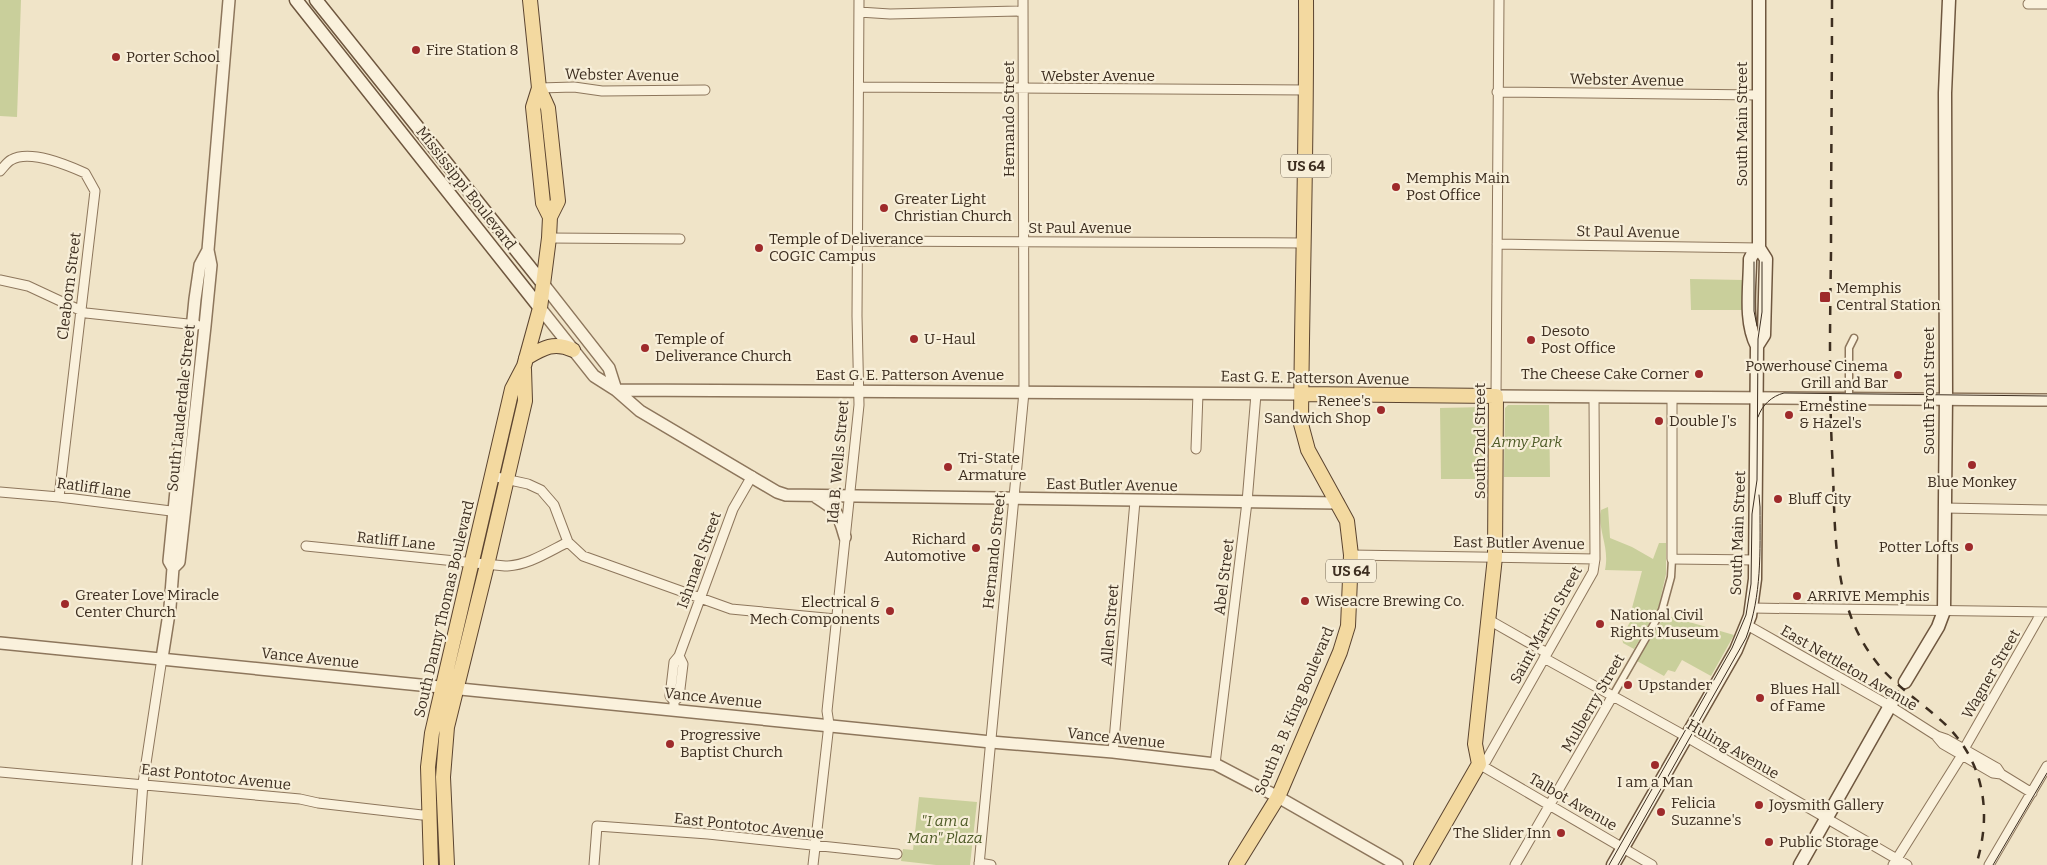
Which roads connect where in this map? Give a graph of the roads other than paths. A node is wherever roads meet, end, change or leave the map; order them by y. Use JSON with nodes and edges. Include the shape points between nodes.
{"nodes":[{"id":1,"x":229,"y":0,"type":"edge"},
{"id":2,"x":296,"y":0,"type":"edge"},
{"id":3,"x":316,"y":0,"type":"edge"},
{"id":4,"x":530,"y":0,"type":"edge"},
{"id":5,"x":859,"y":0,"type":"edge"},
{"id":6,"x":1023,"y":0,"type":"edge"},
{"id":7,"x":1306,"y":0,"type":"edge"},
{"id":8,"x":1499,"y":0,"type":"edge"},
{"id":9,"x":1759,"y":0,"type":"edge"},
{"id":10,"x":1949,"y":0,"type":"edge"},
{"id":11,"x":2028,"y":4,"type":"dead end"},
{"id":12,"x":2047,"y":4,"type":"edge"},
{"id":13,"x":1023,"y":11,"type":"junction"},
{"id":14,"x":859,"y":12,"type":"junction"},
{"id":15,"x":383,"y":83,"type":"junction"},
{"id":16,"x":539,"y":88,"type":"junction"},
{"id":17,"x":859,"y":88,"type":"junction"},
{"id":18,"x":1022,"y":89,"type":"junction"},
{"id":19,"x":705,"y":90,"type":"dead end"},
{"id":20,"x":1306,"y":90,"type":"junction"},
{"id":21,"x":1497,"y":92,"type":"junction"},
{"id":22,"x":370,"y":93,"type":"junction"},
{"id":23,"x":1758,"y":95,"type":"junction"},
{"id":24,"x":0,"y":171,"type":"edge"},
{"id":25,"x":472,"y":195,"type":"junction"},
{"id":26,"x":459,"y":206,"type":"junction"},
{"id":27,"x":549,"y":238,"type":"junction"},
{"id":28,"x":680,"y":240,"type":"dead end"},
{"id":29,"x":857,"y":241,"type":"junction"},
{"id":30,"x":1024,"y":241,"type":"junction"},
{"id":31,"x":1303,"y":243,"type":"junction"},
{"id":32,"x":1497,"y":244,"type":"junction"},
{"id":33,"x":1759,"y":248,"type":"junction"},
{"id":34,"x":208,"y":250,"type":"junction"},
{"id":35,"x":0,"y":280,"type":"edge"},
{"id":36,"x":544,"y":285,"type":"junction"},
{"id":37,"x":540,"y":308,"type":"junction"},
{"id":38,"x":80,"y":310,"type":"junction"},
{"id":39,"x":193,"y":325,"type":"junction"},
{"id":40,"x":205,"y":326,"type":"junction"},
{"id":41,"x":1854,"y":338,"type":"dead end"},
{"id":42,"x":573,"y":350,"type":"junction"},
{"id":43,"x":525,"y":362,"type":"junction"},
{"id":44,"x":616,"y":390,"type":"junction"},
{"id":45,"x":858,"y":391,"type":"junction"},
{"id":46,"x":1024,"y":392,"type":"junction"},
{"id":47,"x":1198,"y":393,"type":"junction"},
{"id":48,"x":1256,"y":394,"type":"junction"},
{"id":49,"x":1301,"y":394,"type":"junction"},
{"id":50,"x":1496,"y":396,"type":"junction"},
{"id":51,"x":1594,"y":397,"type":"junction"},
{"id":52,"x":1672,"y":397,"type":"junction"},
{"id":53,"x":1756,"y":399,"type":"junction"},
{"id":54,"x":1849,"y":399,"type":"junction"},
{"id":55,"x":1946,"y":400,"type":"junction"},
{"id":56,"x":2047,"y":400,"type":"edge"},
{"id":57,"x":1196,"y":449,"type":"dead end"},
{"id":58,"x":492,"y":476,"type":"junction"},
{"id":59,"x":752,"y":476,"type":"junction"},
{"id":60,"x":506,"y":479,"type":"junction"},
{"id":61,"x":0,"y":492,"type":"edge"},
{"id":62,"x":59,"y":497,"type":"junction"},
{"id":63,"x":796,"y":497,"type":"joint"},
{"id":64,"x":816,"y":497,"type":"junction"},
{"id":65,"x":850,"y":497,"type":"junction"},
{"id":66,"x":1014,"y":499,"type":"junction"},
{"id":67,"x":1136,"y":501,"type":"junction"},
{"id":68,"x":1247,"y":502,"type":"junction"},
{"id":69,"x":1338,"y":503,"type":"junction"},
{"id":70,"x":1945,"y":508,"type":"junction"},
{"id":71,"x":2047,"y":510,"type":"edge"},
{"id":72,"x":179,"y":512,"type":"junction"},
{"id":73,"x":845,"y":537,"type":"junction"},
{"id":74,"x":568,"y":542,"type":"junction"},
{"id":75,"x":306,"y":546,"type":"dead end"},
{"id":76,"x":1351,"y":556,"type":"junction"},
{"id":77,"x":1495,"y":557,"type":"junction"},
{"id":78,"x":1595,"y":559,"type":"junction"},
{"id":79,"x":1672,"y":559,"type":"junction"},
{"id":80,"x":1756,"y":560,"type":"junction"},
{"id":81,"x":471,"y":563,"type":"junction"},
{"id":82,"x":487,"y":565,"type":"junction"},
{"id":83,"x":699,"y":599,"type":"junction"},
{"id":84,"x":1752,"y":608,"type":"junction"},
{"id":85,"x":1944,"y":611,"type":"junction"},
{"id":86,"x":2044,"y":612,"type":"edge"},
{"id":87,"x":836,"y":619,"type":"junction"},
{"id":88,"x":1489,"y":620,"type":"junction"},
{"id":89,"x":1746,"y":626,"type":"junction"},
{"id":90,"x":0,"y":643,"type":"edge"},
{"id":91,"x":1546,"y":655,"type":"junction"},
{"id":92,"x":162,"y":658,"type":"junction"},
{"id":93,"x":1905,"y":682,"type":"dead end"},
{"id":94,"x":441,"y":687,"type":"junction"},
{"id":95,"x":456,"y":688,"type":"junction"},
{"id":96,"x":1612,"y":696,"type":"junction"},
{"id":97,"x":1892,"y":702,"type":"junction"},
{"id":98,"x":674,"y":706,"type":"junction"},
{"id":99,"x":829,"y":724,"type":"junction"},
{"id":100,"x":1686,"y":737,"type":"junction"},
{"id":101,"x":991,"y":742,"type":"junction"},
{"id":102,"x":1113,"y":752,"type":"junction"},
{"id":103,"x":1963,"y":752,"type":"junction"},
{"id":104,"x":1215,"y":764,"type":"junction"},
{"id":105,"x":1479,"y":764,"type":"junction"},
{"id":106,"x":2047,"y":766,"type":"edge"},
{"id":107,"x":0,"y":772,"type":"edge"},
{"id":108,"x":143,"y":783,"type":"junction"},
{"id":109,"x":2032,"y":793,"type":"junction"},
{"id":110,"x":1278,"y":797,"type":"junction"},
{"id":111,"x":1550,"y":804,"type":"junction"},
{"id":112,"x":429,"y":813,"type":"junction"},
{"id":113,"x":1827,"y":819,"type":"junction"},
{"id":114,"x":816,"y":846,"type":"junction"},
{"id":115,"x":1623,"y":848,"type":"junction"},
{"id":116,"x":897,"y":854,"type":"dead end"},
{"id":117,"x":1895,"y":862,"type":"edge"},
{"id":118,"x":979,"y":864,"type":"edge"},
{"id":119,"x":137,"y":865,"type":"edge"},
{"id":120,"x":431,"y":865,"type":"edge"},
{"id":121,"x":447,"y":865,"type":"edge"},
{"id":122,"x":594,"y":865,"type":"edge"},
{"id":123,"x":814,"y":865,"type":"edge"},
{"id":124,"x":991,"y":865,"type":"edge"},
{"id":125,"x":1236,"y":865,"type":"edge"},
{"id":126,"x":1397,"y":865,"type":"edge"},
{"id":127,"x":1422,"y":865,"type":"edge"},
{"id":128,"x":1514,"y":865,"type":"edge"},
{"id":129,"x":1613,"y":865,"type":"edge"},
{"id":130,"x":1652,"y":865,"type":"edge"},
{"id":131,"x":1800,"y":865,"type":"edge"},
{"id":132,"x":1907,"y":865,"type":"edge"},
{"id":133,"x":1988,"y":865,"type":"edge"}],
"edges":[{"from":1,"to":34,"type":"street","name":"South Lauderdale Street"},
{"from":2,"to":22,"type":"main road","name":"Mississippi Boulevard"},
{"from":3,"to":15,"type":"main road","name":"Mississippi Boulevard"},
{"from":4,"to":16,"type":"main road","name":"South Danny Thomas Boulevard"},
{"from":5,"to":14,"type":"street","name":"Ida B. Wells Street"},
{"from":6,"to":13,"type":"street","name":"Hernando Street"},
{"from":7,"to":20,"type":"main road","name":"South B. B. King Boulevard","number":"US 64"},
{"from":8,"to":21,"type":"street","name":"South 2nd Street"},
{"from":9,"to":23,"type":"main road","name":"South Main Street"},
{"from":10,"to":55,"type":"main road","name":"South Front Street","via":[[1945,93]]},
{"from":11,"to":12,"type":"street"},
{"from":13,"to":14,"type":"street"},
{"from":13,"to":18,"type":"street","name":"Hernando Street"},
{"from":14,"to":17,"type":"street","name":"Ida B. Wells Street"},
{"from":15,"to":22,"type":"main road"},
{"from":15,"to":25,"type":"main road","name":"Mississippi Boulevard"},
{"from":16,"to":19,"type":"street","name":"Webster Avenue"},
{"from":16,"to":27,"type":"main road","name":"South Danny Thomas Boulevard","via":[[533,107],[543,203],[550,217]]},
{"from":17,"to":18,"type":"street","name":"Webster Avenue"},
{"from":17,"to":29,"type":"street","name":"Ida B. Wells Street"},
{"from":18,"to":20,"type":"street","name":"Webster Avenue"},
{"from":18,"to":30,"type":"street","name":"Hernando Street"},
{"from":20,"to":31,"type":"main road","name":"South B. B. King Boulevard","number":"US 64"},
{"from":21,"to":23,"type":"street","name":"Webster Avenue"},
{"from":21,"to":32,"type":"street","name":"South 2nd Street"},
{"from":22,"to":26,"type":"main road","name":"Mississippi Boulevard"},
{"from":23,"to":33,"type":"main road","name":"South Main Street"},
{"from":24,"to":38,"type":"street","name":"Cleaborn Street","via":[[12,160],[28,156],[85,173],[95,191]]},
{"from":25,"to":26,"type":"main road"},
{"from":25,"to":36,"type":"main road","name":"Mississippi Boulevard"},
{"from":26,"to":37,"type":"main road","name":"Mississippi Boulevard"},
{"from":27,"to":28,"type":"street"},
{"from":27,"to":36,"type":"main road","name":"South Danny Thomas Boulevard"},
{"from":29,"to":30,"type":"street","name":"St Paul Avenue"},
{"from":29,"to":45,"type":"street","name":"Ida B. Wells Street"},
{"from":30,"to":31,"type":"street","name":"St Paul Avenue"},
{"from":30,"to":46,"type":"street","name":"Hernando Street"},
{"from":31,"to":49,"type":"main road","name":"South B. B. King Boulevard","number":"US 64"},
{"from":32,"to":33,"type":"street","name":"St Paul Avenue"},
{"from":32,"to":50,"type":"street","name":"South 2nd Street"},
{"from":33,"to":53,"type":"main road","name":"South Main Street","via":[[1750,259],[1751,336],[1757,346]]},
{"from":34,"to":39,"type":"street","name":"South Lauderdale Street","via":[[200,265]]},
{"from":34,"to":40,"type":"street","name":"South Lauderdale Street","via":[[210,265]]},
{"from":35,"to":38,"type":"street","via":[[28,286]]},
{"from":36,"to":37,"type":"main road","name":"South Danny Thomas Boulevard"},
{"from":36,"to":44,"type":"street","name":"Mississippi Boulevard","via":[[609,368]]},
{"from":37,"to":42,"type":"street","name":"Mississippi Boulevard"},
{"from":37,"to":43,"type":"main road","name":"South Danny Thomas Boulevard"},
{"from":38,"to":39,"type":"street"},
{"from":38,"to":62,"type":"street","name":"Cleaborn Street"},
{"from":39,"to":40,"type":"street"},
{"from":39,"to":72,"type":"street","name":"South Lauderdale Street"},
{"from":40,"to":72,"type":"street","name":"South Lauderdale Street"},
{"from":41,"to":54,"type":"street","via":[[1849,348]]},
{"from":42,"to":43,"type":"main road","via":[[556,345],[542,349]]},
{"from":42,"to":44,"type":"street","name":"Mississippi Boulevard","via":[[594,376]]},
{"from":43,"to":58,"type":"main road","name":"South Danny Thomas Boulevard","via":[[512,389]]},
{"from":43,"to":60,"type":"main road","name":"South Danny Thomas Boulevard","via":[[525,401]]},
{"from":44,"to":45,"type":"street","name":"East G. E. Patterson Avenue"},
{"from":44,"to":59,"type":"street","name":"Mississippi Boulevard","via":[[640,410]]},
{"from":45,"to":46,"type":"street","name":"East G. E. Patterson Avenue"},
{"from":45,"to":65,"type":"street","name":"Ida B. Wells Street"},
{"from":46,"to":47,"type":"street","name":"East G. E. Patterson Avenue"},
{"from":46,"to":66,"type":"street","name":"Hernando Street"},
{"from":47,"to":48,"type":"street","name":"East G. E. Patterson Avenue"},
{"from":47,"to":57,"type":"street"},
{"from":48,"to":49,"type":"street","name":"East G. E. Patterson Avenue"},
{"from":48,"to":68,"type":"street","name":"Abel Street"},
{"from":49,"to":50,"type":"main road","name":"East G. E. Patterson Avenue"},
{"from":49,"to":69,"type":"main road","name":"South B. B. King Boulevard","number":"US 64","via":[[1301,424],[1308,450]]},
{"from":50,"to":51,"type":"street","name":"East G. E. Patterson Avenue"},
{"from":50,"to":77,"type":"main road","name":"South 2nd Street"},
{"from":51,"to":52,"type":"street","name":"East G. E. Patterson Avenue"},
{"from":51,"to":78,"type":"street","name":"Saint Martin Street"},
{"from":52,"to":53,"type":"street","name":"East G. E. Patterson Avenue"},
{"from":52,"to":79,"type":"street","name":"Mulberry Street"},
{"from":53,"to":54,"type":"street","name":"East G. E. Patterson Avenue"},
{"from":53,"to":80,"type":"main road","name":"South Main Street"},
{"from":54,"to":55,"type":"street","name":"East G. E. Patterson Avenue"},
{"from":55,"to":56,"type":"street","name":"East G. E. Patterson Avenue"},
{"from":55,"to":70,"type":"main road","name":"South Front Street"},
{"from":58,"to":60,"type":"street"},
{"from":58,"to":81,"type":"main road","name":"South Danny Thomas Boulevard"},
{"from":59,"to":63,"type":"street","name":"Mississippi Boulevard","via":[[777,492]]},
{"from":59,"to":83,"type":"street","name":"Ishmael Street","via":[[732,509]]},
{"from":60,"to":74,"type":"street","via":[[528,484],[548,497]]},
{"from":60,"to":82,"type":"main road","name":"South Danny Thomas Boulevard"},
{"from":61,"to":62,"type":"street","name":"Ratliff lane"},
{"from":62,"to":72,"type":"street","name":"Ratliff lane"},
{"from":63,"to":64,"type":"street","name":"East Butler Avenue"},
{"from":64,"to":65,"type":"street","name":"East Butler Avenue"},
{"from":64,"to":73,"type":"street","via":[[835,509]]},
{"from":65,"to":66,"type":"street","name":"East Butler Avenue"},
{"from":65,"to":73,"type":"street","name":"Ida B. Wells Street"},
{"from":66,"to":67,"type":"street","name":"East Butler Avenue"},
{"from":66,"to":101,"type":"street","name":"Hernando Street"},
{"from":67,"to":68,"type":"street","name":"East Butler Avenue"},
{"from":67,"to":102,"type":"street","name":"Allen Street"},
{"from":68,"to":69,"type":"street","name":"East Butler Avenue"},
{"from":68,"to":104,"type":"street","name":"Abel Street"},
{"from":69,"to":76,"type":"main road","name":"South B. B. King Boulevard","number":"US 64","via":[[1347,521]]},
{"from":70,"to":71,"type":"street"},
{"from":70,"to":85,"type":"main road","name":"South Front Street"},
{"from":72,"to":92,"type":"street","name":"South Lauderdale Street","via":[[179,562],[173,568]]},
{"from":73,"to":87,"type":"street","name":"Ida B. Wells Street"},
{"from":74,"to":82,"type":"street","name":"Ratliff Lane","via":[[516,566]]},
{"from":74,"to":83,"type":"street","via":[[583,556]]},
{"from":75,"to":81,"type":"street","name":"Ratliff Lane"},
{"from":76,"to":77,"type":"street","name":"East Butler Avenue"},
{"from":76,"to":110,"type":"main road","name":"South B. B. King Boulevard","number":"US 64","via":[[1345,635]]},
{"from":77,"to":78,"type":"street","name":"East Butler Avenue"},
{"from":77,"to":88,"type":"main road","name":"South 2nd Street"},
{"from":78,"to":91,"type":"street","name":"Saint Martin Street","via":[[1588,582]]},
{"from":79,"to":80,"type":"street"},
{"from":79,"to":96,"type":"street","name":"Mulberry Street","via":[[1662,610]]},
{"from":80,"to":84,"type":"main road","name":"South Main Street"},
{"from":81,"to":82,"type":"street","name":"Ratliff Lane"},
{"from":81,"to":94,"type":"main road","name":"South Danny Thomas Boulevard"},
{"from":82,"to":95,"type":"main road","name":"South Danny Thomas Boulevard"},
{"from":83,"to":87,"type":"street","via":[[748,612]]},
{"from":83,"to":98,"type":"street","name":"Ishmael Street","via":[[679,656],[683,664],[679,697]]},
{"from":84,"to":85,"type":"street"},
{"from":84,"to":89,"type":"main road","name":"South Main Street"},
{"from":85,"to":86,"type":"street"},
{"from":85,"to":93,"type":"main road","name":"South Front Street"},
{"from":86,"to":103,"type":"street","name":"Wagner Street"},
{"from":87,"to":99,"type":"street","name":"Ida B. Wells Street","via":[[827,711]]},
{"from":88,"to":91,"type":"street","name":"Huling Avenue"},
{"from":88,"to":105,"type":"main road","name":"South 2nd Street","via":[[1475,744]]},
{"from":89,"to":97,"type":"street","name":"East Nettleton Avenue"},
{"from":89,"to":100,"type":"main road","name":"South Main Street","via":[[1736,650]]},
{"from":90,"to":92,"type":"street","name":"Vance Avenue"},
{"from":91,"to":96,"type":"street","name":"Huling Avenue"},
{"from":91,"to":105,"type":"street","name":"Saint Martin Street","via":[[1486,761]]},
{"from":92,"to":94,"type":"street","name":"Vance Avenue"},
{"from":92,"to":108,"type":"street","name":"South Lauderdale Street"},
{"from":94,"to":95,"type":"street","name":"Vance Avenue"},
{"from":94,"to":112,"type":"main road","name":"South Danny Thomas Boulevard","via":[[429,750]]},
{"from":95,"to":98,"type":"street","name":"Vance Avenue"},
{"from":95,"to":121,"type":"main road","name":"South Danny Thomas Boulevard","via":[[444,751]]},
{"from":96,"to":100,"type":"street","name":"Huling Avenue"},
{"from":96,"to":111,"type":"street","name":"Mulberry Street"},
{"from":97,"to":103,"type":"street","name":"East Nettleton Avenue"},
{"from":97,"to":113,"type":"main road"},
{"from":98,"to":99,"type":"street","name":"Vance Avenue"},
{"from":99,"to":101,"type":"street","name":"Vance Avenue"},
{"from":99,"to":114,"type":"street","name":"Ida B. Wells Street"},
{"from":100,"to":113,"type":"street","name":"Huling Avenue"},
{"from":100,"to":115,"type":"main road","name":"South Main Street"},
{"from":101,"to":102,"type":"street","name":"Vance Avenue"},
{"from":101,"to":118,"type":"street","name":"Hernando Street"},
{"from":102,"to":104,"type":"street","name":"Vance Avenue"},
{"from":103,"to":109,"type":"street","name":"East Nettleton Avenue","via":[[1997,768],[2001,774]]},
{"from":103,"to":117,"type":"street","name":"Wagner Street"},
{"from":104,"to":110,"type":"street","name":"Vance Avenue"},
{"from":105,"to":111,"type":"street","name":"Talbot Avenue"},
{"from":105,"to":127,"type":"main road"},
{"from":106,"to":109,"type":"street"},
{"from":107,"to":108,"type":"street","name":"East Pontotoc Avenue"},
{"from":108,"to":112,"type":"street","name":"East Pontotoc Avenue","via":[[422,815]]},
{"from":108,"to":119,"type":"street","name":"South Lauderdale Street"},
{"from":109,"to":133,"type":"street"},
{"from":110,"to":125,"type":"main road","name":"South B. B. King Boulevard","number":"US 64"},
{"from":110,"to":126,"type":"street","name":"Vance Avenue"},
{"from":111,"to":115,"type":"street","name":"Talbot Avenue"},
{"from":111,"to":128,"type":"street","name":"Mulberry Street"},
{"from":112,"to":120,"type":"main road","name":"South Danny Thomas Boulevard"},
{"from":113,"to":117,"type":"street","name":"Huling Avenue"},
{"from":113,"to":131,"type":"main road"},
{"from":114,"to":116,"type":"street","name":"East Pontotoc Avenue"},
{"from":114,"to":122,"type":"street","name":"East Pontotoc Avenue","via":[[597,826]]},
{"from":114,"to":123,"type":"street","name":"Ida B. Wells Street"},
{"from":115,"to":129,"type":"main road","name":"South Main Street"},
{"from":115,"to":130,"type":"street","name":"Talbot Avenue"},
{"from":117,"to":132,"type":"street","name":"Huling Avenue"},
{"from":118,"to":124,"type":"street"}]}
